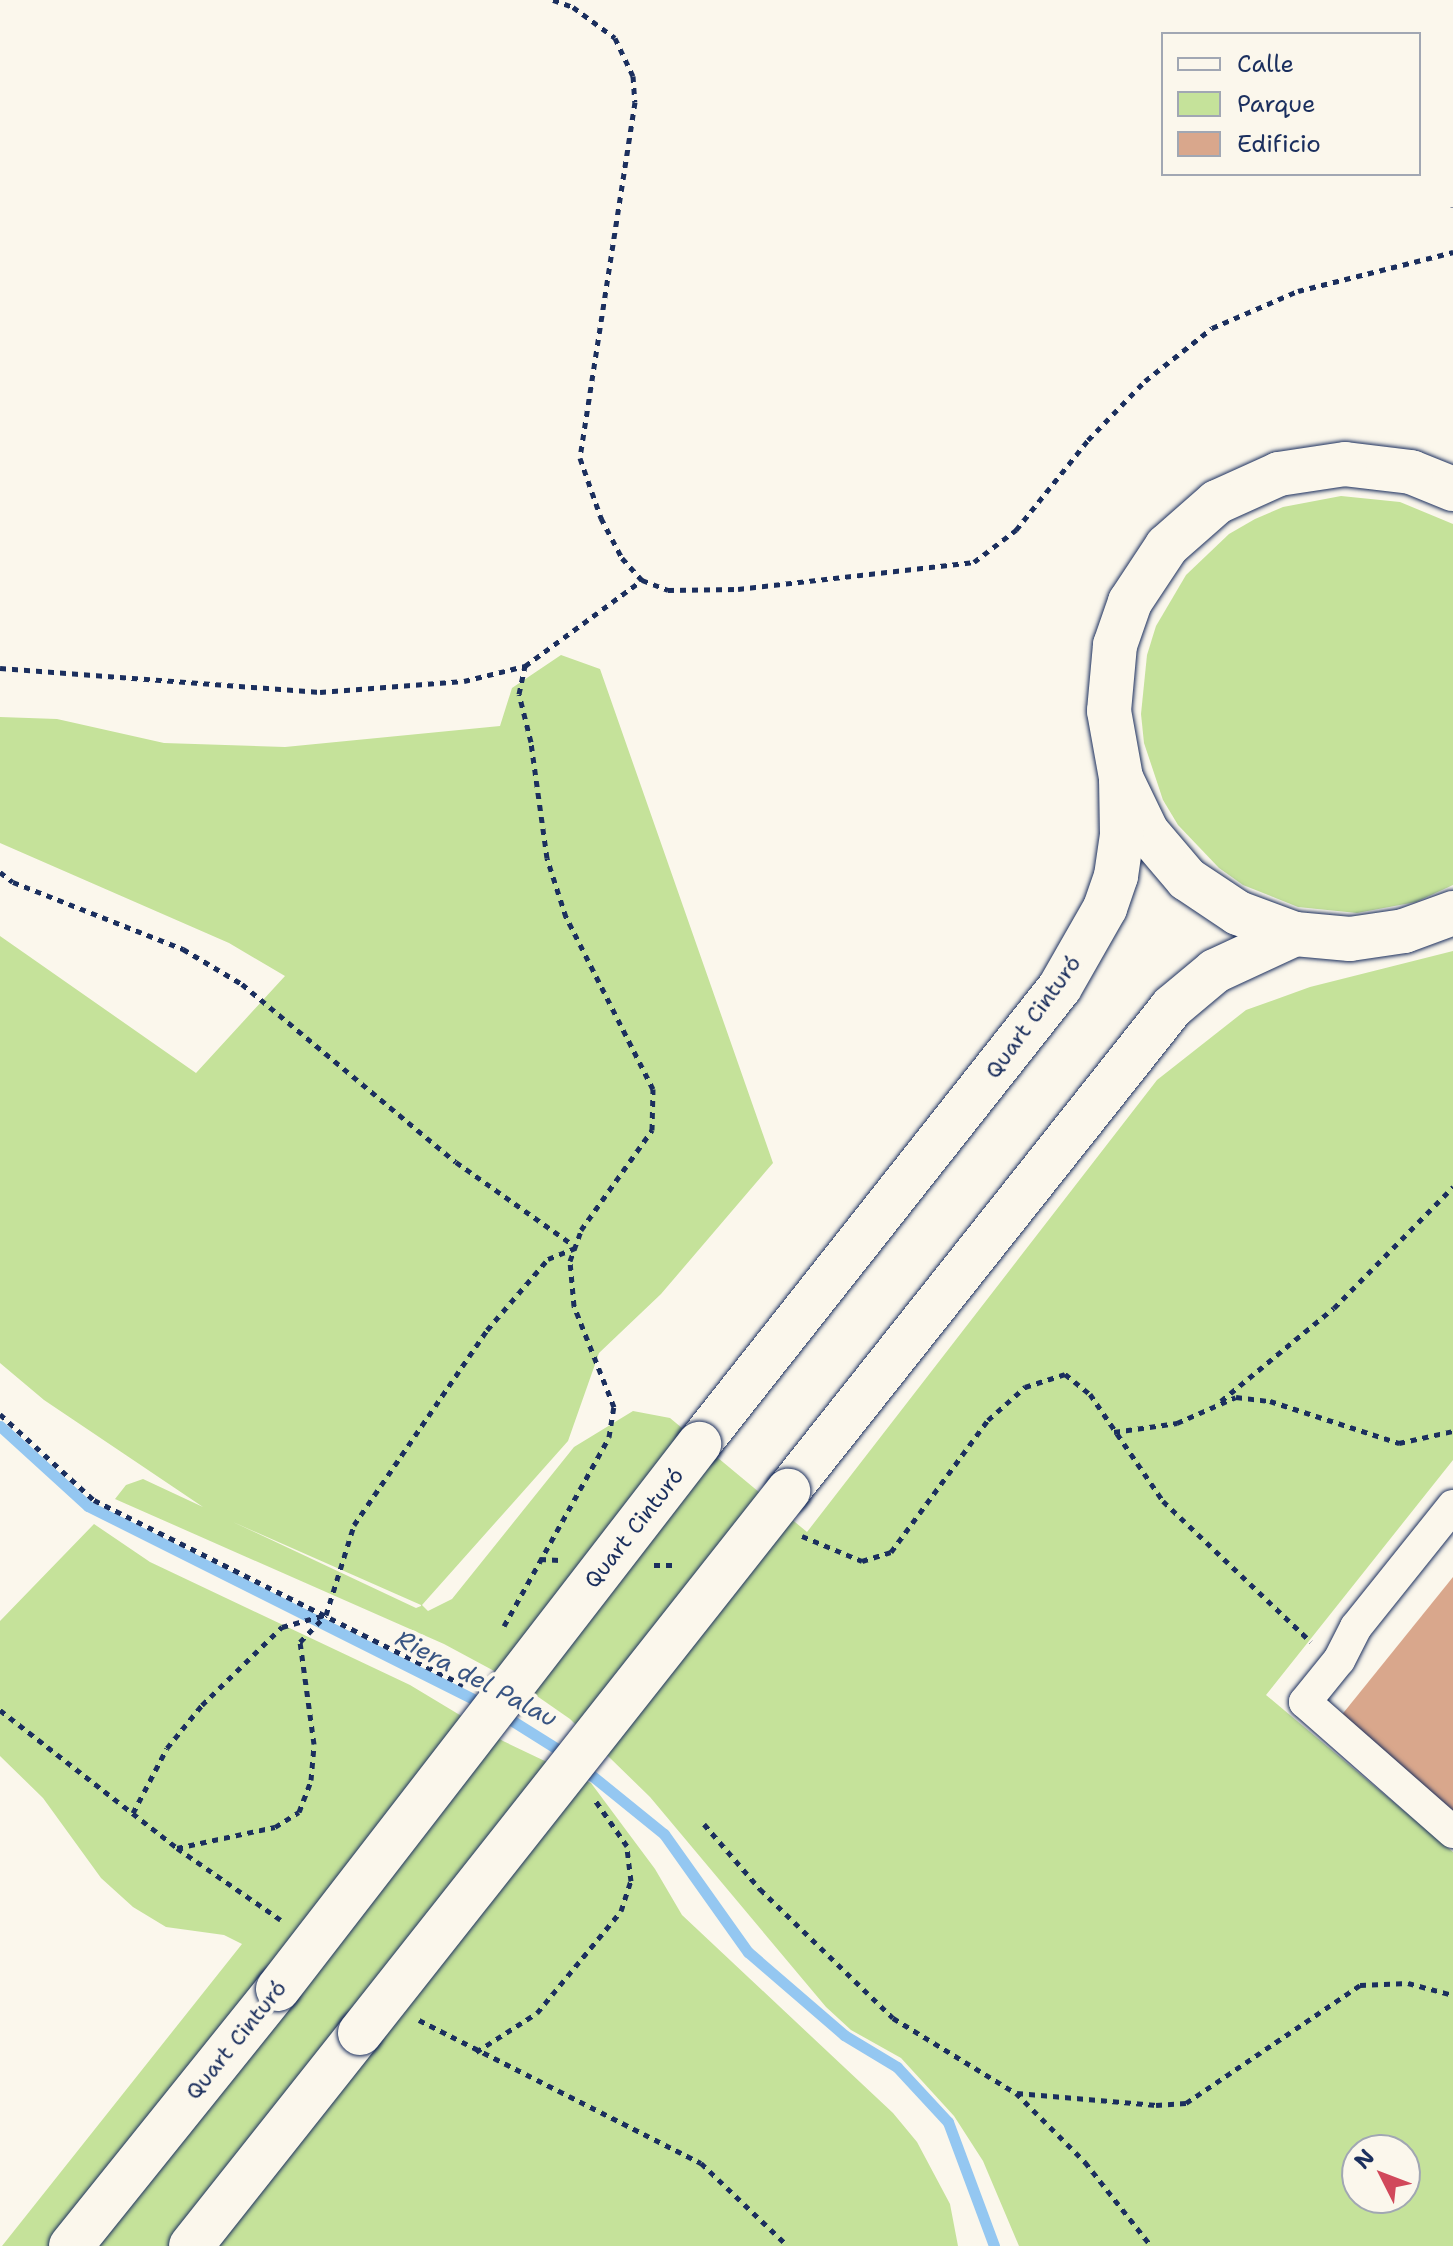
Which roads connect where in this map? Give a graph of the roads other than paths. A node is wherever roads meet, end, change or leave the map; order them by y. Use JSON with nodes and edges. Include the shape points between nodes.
{"nodes":[{"id":1,"x":1453,"y":489,"type":"edge"},
{"id":2,"x":1121,"y":778,"type":"junction"},
{"id":3,"x":1453,"y":913,"type":"edge"},
{"id":4,"x":1295,"y":934,"type":"junction"},
{"id":5,"x":1453,"y":1506,"type":"edge"},
{"id":6,"x":1453,"y":1832,"type":"edge"},
{"id":7,"x":71,"y":2246,"type":"edge"},
{"id":8,"x":191,"y":2246,"type":"edge"}],
"edges":[{"from":1,"to":2,"type":"main road","via":[[1389,468],[1322,465],[1257,481],[1199,515],[1147,573],[1115,645],[1109,711]]},
{"from":2,"to":4,"type":"main road","via":[[1147,832],[1187,879],[1238,913]]},
{"from":2,"to":7,"type":"main road","name":"Quart Cinturó","bridge":true,"via":[[1116,876],[1105,908],[1060,987],[278,1989]]},
{"from":3,"to":4,"type":"main road","via":[[1387,935],[1332,939]]},
{"from":4,"to":8,"type":"main road","bridge":true,"via":[[1215,971],[1172,1007]]},
{"from":5,"to":6,"type":"street","via":[[1356,1627],[1305,1702]]}]}
